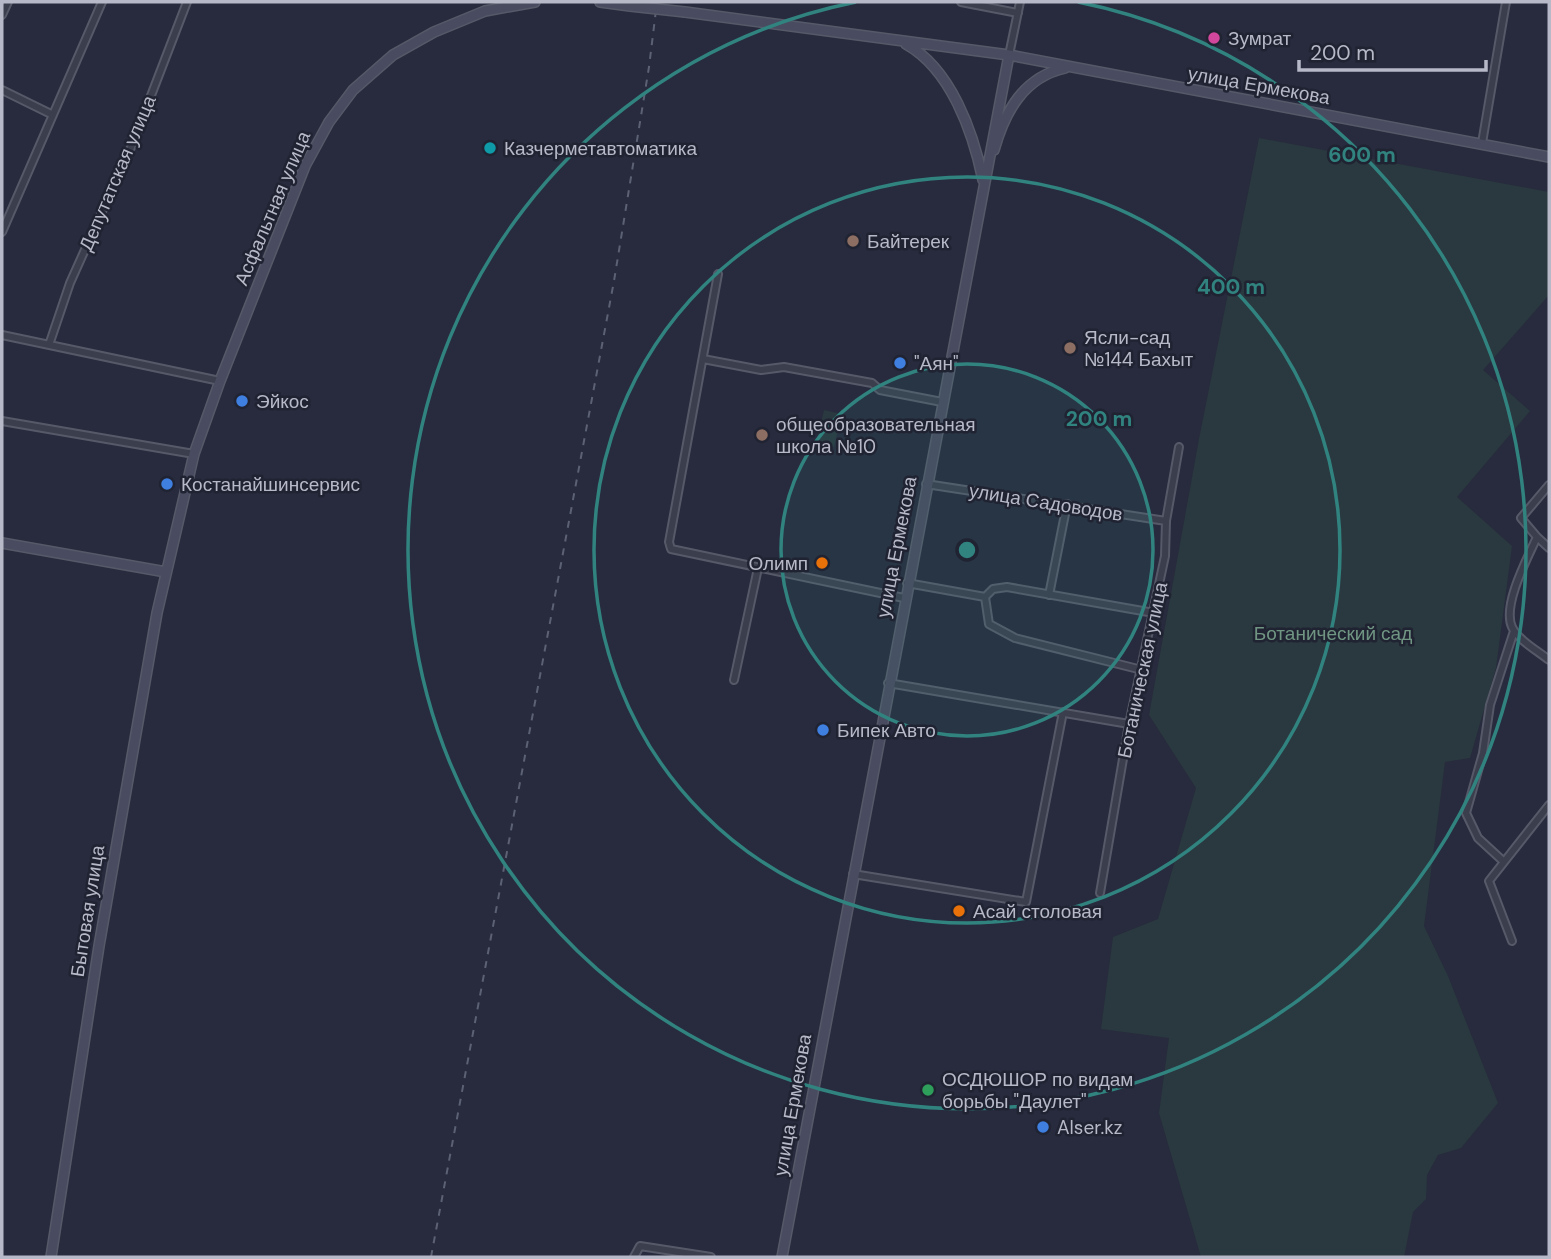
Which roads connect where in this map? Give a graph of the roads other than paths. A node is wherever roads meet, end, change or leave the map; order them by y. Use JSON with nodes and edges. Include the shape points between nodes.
{"nodes":[{"id":1,"x":8,"y":2,"type":"edge"},
{"id":2,"x":102,"y":2,"type":"edge"},
{"id":3,"x":187,"y":2,"type":"edge"},
{"id":4,"x":535,"y":2,"type":"edge"},
{"id":5,"x":600,"y":2,"type":"edge"},
{"id":6,"x":961,"y":2,"type":"edge"},
{"id":7,"x":1020,"y":2,"type":"edge"},
{"id":8,"x":1506,"y":2,"type":"edge"},
{"id":9,"x":1018,"y":13,"type":"junction"},
{"id":10,"x":2,"y":15,"type":"edge"},
{"id":11,"x":901,"y":41,"type":"junction"},
{"id":12,"x":1009,"y":55,"type":"junction"},
{"id":13,"x":1070,"y":67,"type":"junction"},
{"id":14,"x":2,"y":90,"type":"edge"},
{"id":15,"x":53,"y":115,"type":"junction"},
{"id":16,"x":1482,"y":143,"type":"junction"},
{"id":17,"x":1549,"y":157,"type":"edge"},
{"id":18,"x":984,"y":184,"type":"junction"},
{"id":19,"x":2,"y":232,"type":"edge"},
{"id":20,"x":718,"y":274,"type":"dead end"},
{"id":21,"x":2,"y":335,"type":"edge"},
{"id":22,"x":49,"y":345,"type":"junction"},
{"id":23,"x":703,"y":359,"type":"junction"},
{"id":24,"x":220,"y":381,"type":"junction"},
{"id":25,"x":942,"y":402,"type":"junction"},
{"id":26,"x":2,"y":421,"type":"edge"},
{"id":27,"x":1179,"y":447,"type":"dead end"},
{"id":28,"x":194,"y":454,"type":"junction"},
{"id":29,"x":926,"y":484,"type":"junction"},
{"id":30,"x":1549,"y":485,"type":"edge"},
{"id":31,"x":1067,"y":505,"type":"junction"},
{"id":32,"x":1166,"y":521,"type":"junction"},
{"id":33,"x":1537,"y":537,"type":"junction"},
{"id":34,"x":2,"y":542,"type":"edge"},
{"id":35,"x":1549,"y":548,"type":"edge"},
{"id":36,"x":758,"y":568,"type":"junction"},
{"id":37,"x":166,"y":572,"type":"junction"},
{"id":38,"x":907,"y":583,"type":"junction"},
{"id":39,"x":1049,"y":594,"type":"junction"},
{"id":40,"x":985,"y":597,"type":"junction"},
{"id":41,"x":904,"y":598,"type":"junction"},
{"id":42,"x":1154,"y":612,"type":"junction"},
{"id":43,"x":1514,"y":631,"type":"junction"},
{"id":44,"x":1549,"y":660,"type":"edge"},
{"id":45,"x":1142,"y":670,"type":"junction"},
{"id":46,"x":734,"y":680,"type":"dead end"},
{"id":47,"x":888,"y":683,"type":"junction"},
{"id":48,"x":1063,"y":712,"type":"junction"},
{"id":49,"x":1129,"y":724,"type":"junction"},
{"id":50,"x":1549,"y":805,"type":"edge"},
{"id":51,"x":1503,"y":861,"type":"junction"},
{"id":52,"x":853,"y":874,"type":"junction"},
{"id":53,"x":1100,"y":893,"type":"dead end"},
{"id":54,"x":1512,"y":941,"type":"dead end"},
{"id":55,"x":51,"y":1257,"type":"edge"},
{"id":56,"x":634,"y":1257,"type":"edge"},
{"id":57,"x":706,"y":1257,"type":"edge"},
{"id":58,"x":782,"y":1257,"type":"edge"}],
"edges":[{"from":1,"to":10,"type":"street"},
{"from":2,"to":15,"type":"street"},
{"from":3,"to":22,"type":"street","name":"Депутатская улица","via":[[132,145],[70,283]]},
{"from":4,"to":24,"type":"main road","name":"Асфальтная улица","via":[[485,11],[447,26],[393,55],[353,90],[329,121],[306,166]]},
{"from":5,"to":11,"type":"main road","bridge":true},
{"from":6,"to":9,"type":"street"},
{"from":7,"to":9,"type":"street"},
{"from":8,"to":16,"type":"street"},
{"from":9,"to":12,"type":"street"},
{"from":11,"to":12,"type":"main road"},
{"from":11,"to":18,"type":"main road","via":[[918,51],[944,82],[972,135]]},
{"from":12,"to":13,"type":"main road","name":"улица Ермекова"},
{"from":12,"to":18,"type":"main road","name":"улица Ермекова"},
{"from":13,"to":16,"type":"main road","name":"улица Ермекова"},
{"from":13,"to":18,"type":"main road","via":[[1038,78],[1014,103]]},
{"from":14,"to":15,"type":"street"},
{"from":15,"to":19,"type":"street"},
{"from":16,"to":17,"type":"main road","name":"улица Ермекова"},
{"from":18,"to":25,"type":"main road","name":"улица Ермекова"},
{"from":20,"to":23,"type":"street"},
{"from":21,"to":22,"type":"street"},
{"from":22,"to":24,"type":"street"},
{"from":23,"to":25,"type":"street","via":[[846,378]]},
{"from":23,"to":36,"type":"street","via":[[670,546],[677,552]]},
{"from":24,"to":28,"type":"main road","name":"Асфальтная улица"},
{"from":25,"to":29,"type":"main road","name":"улица Ермекова"},
{"from":26,"to":28,"type":"street"},
{"from":27,"to":32,"type":"street","name":"Ботаническая улица"},
{"from":28,"to":37,"type":"main road","name":"Асфальтная улица"},
{"from":29,"to":31,"type":"street","name":"улица Садоводов"},
{"from":29,"to":38,"type":"main road","name":"улица Ермекова"},
{"from":30,"to":33,"type":"street","via":[[1521,518]]},
{"from":31,"to":32,"type":"street","name":"улица Садоводов"},
{"from":31,"to":39,"type":"street"},
{"from":32,"to":42,"type":"street","name":"Ботаническая улица","via":[[1165,556]]},
{"from":33,"to":35,"type":"street"},
{"from":33,"to":43,"type":"street","via":[[1515,591],[1510,616]]},
{"from":34,"to":37,"type":"main road"},
{"from":36,"to":41,"type":"street"},
{"from":36,"to":46,"type":"street"},
{"from":37,"to":55,"type":"main road","name":"Бытовая улица","via":[[123,804]]},
{"from":38,"to":40,"type":"street"},
{"from":38,"to":41,"type":"main road","name":"улица Ермекова"},
{"from":39,"to":40,"type":"street","via":[[1007,587],[993,589]]},
{"from":39,"to":42,"type":"street"},
{"from":40,"to":45,"type":"street","via":[[989,624],[1015,638]]},
{"from":41,"to":47,"type":"main road","name":"улица Ермекова"},
{"from":42,"to":45,"type":"street","name":"Ботаническая улица"},
{"from":43,"to":44,"type":"street"},
{"from":43,"to":51,"type":"street","via":[[1490,705],[1483,753],[1466,813],[1478,838]]},
{"from":45,"to":49,"type":"street","name":"Ботаническая улица"},
{"from":47,"to":48,"type":"street"},
{"from":47,"to":52,"type":"main road","name":"улица Ермекова"},
{"from":48,"to":49,"type":"street"},
{"from":48,"to":52,"type":"street","via":[[1027,902]]},
{"from":49,"to":53,"type":"street","name":"Ботаническая улица"},
{"from":50,"to":51,"type":"street"},
{"from":51,"to":54,"type":"street","via":[[1489,886]]},
{"from":52,"to":58,"type":"main road","name":"улица Ермекова"},
{"from":56,"to":57,"type":"street","via":[[640,1246]]}]}
